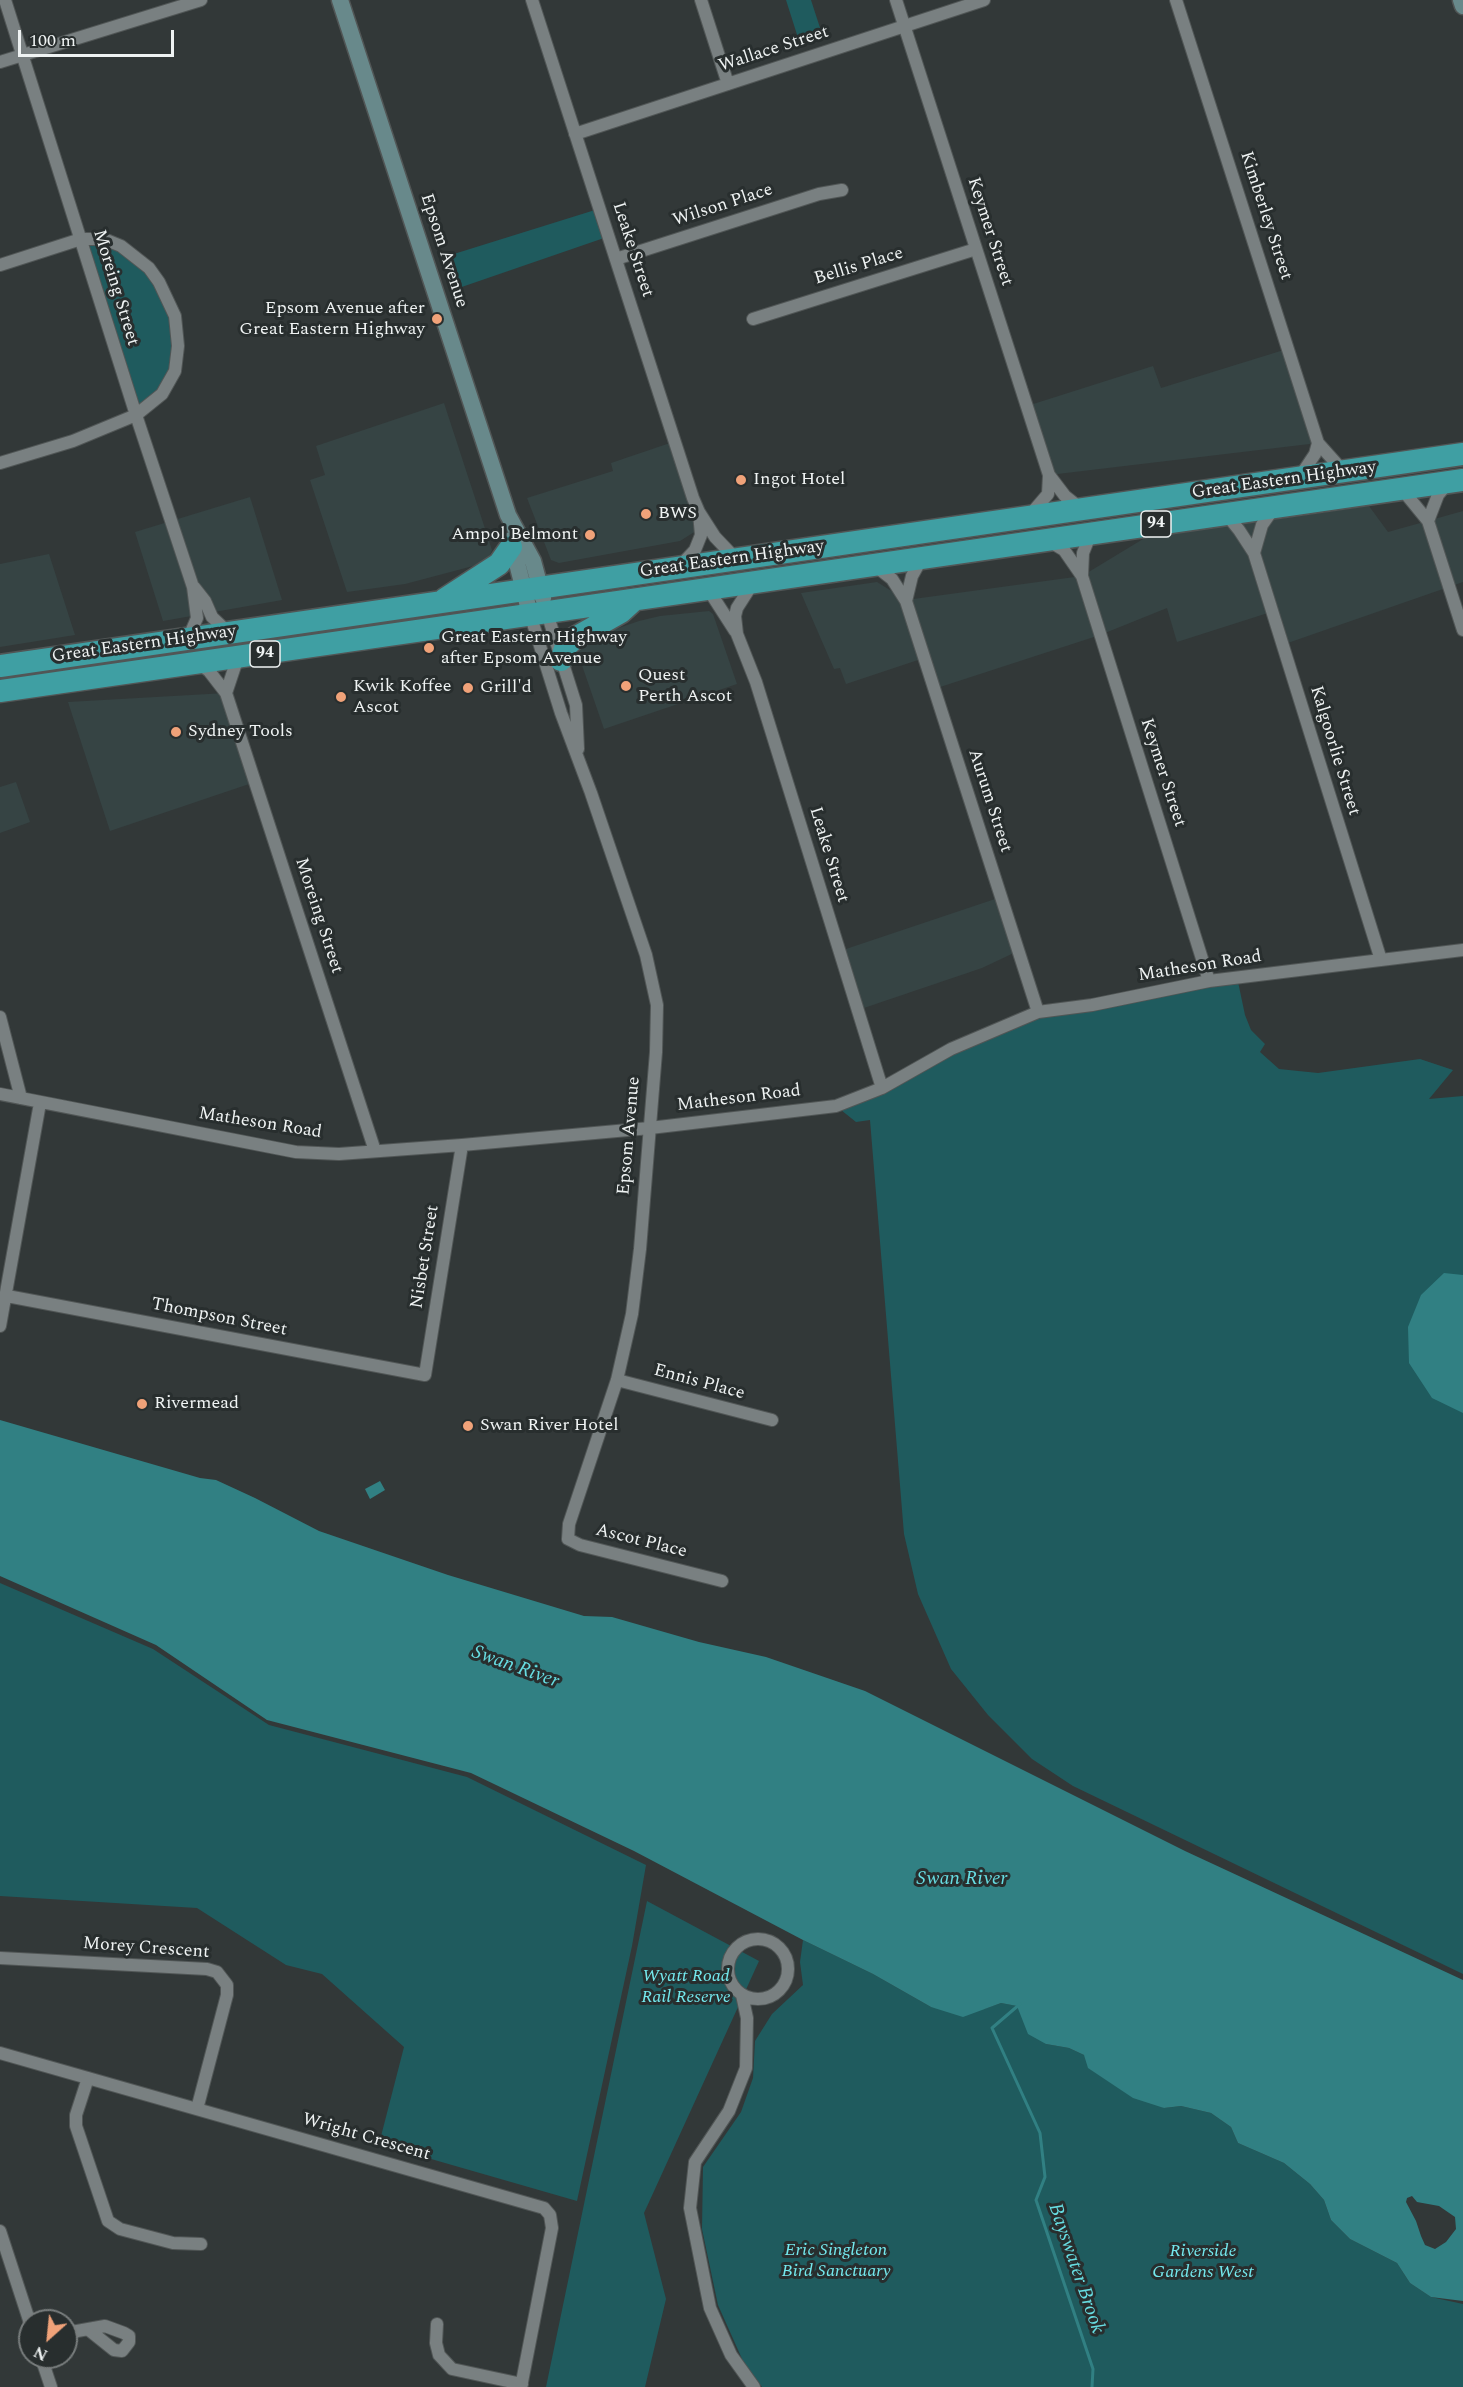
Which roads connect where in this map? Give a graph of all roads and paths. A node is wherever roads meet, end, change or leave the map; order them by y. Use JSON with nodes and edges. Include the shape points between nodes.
{"nodes":[{"id":1,"x":4,"y":0,"type":"edge"},
{"id":2,"x":201,"y":0,"type":"edge"},
{"id":3,"x":340,"y":0,"type":"edge"},
{"id":4,"x":532,"y":0,"type":"edge"},
{"id":5,"x":701,"y":0,"type":"edge"},
{"id":6,"x":896,"y":0,"type":"edge"},
{"id":7,"x":984,"y":0,"type":"edge"},
{"id":8,"x":1176,"y":0,"type":"edge"},
{"id":9,"x":1461,"y":0,"type":"edge"},
{"id":10,"x":1463,"y":6,"type":"edge"},
{"id":11,"x":905,"y":27,"type":"junction"},
{"id":12,"x":23,"y":54,"type":"junction"},
{"id":13,"x":0,"y":62,"type":"edge"},
{"id":14,"x":728,"y":84,"type":"junction"},
{"id":15,"x":575,"y":134,"type":"junction"},
{"id":16,"x":842,"y":190,"type":"dead end"},
{"id":17,"x":81,"y":239,"type":"junction"},
{"id":18,"x":976,"y":249,"type":"junction"},
{"id":19,"x":616,"y":259,"type":"junction"},
{"id":20,"x":0,"y":265,"type":"edge"},
{"id":21,"x":753,"y":319,"type":"dead end"},
{"id":22,"x":136,"y":415,"type":"junction"},
{"id":23,"x":1318,"y":443,"type":"junction"},
{"id":24,"x":1463,"y":454,"type":"edge"},
{"id":25,"x":0,"y":463,"type":"edge"},
{"id":26,"x":1344,"y":472,"type":"junction"},
{"id":27,"x":1049,"y":475,"type":"junction"},
{"id":28,"x":1298,"y":479,"type":"junction"},
{"id":29,"x":1456,"y":481,"type":"edge"},
{"id":30,"x":1401,"y":488,"type":"junction"},
{"id":31,"x":1275,"y":507,"type":"junction"},
{"id":32,"x":1082,"y":509,"type":"junction"},
{"id":33,"x":699,"y":512,"type":"junction"},
{"id":34,"x":1226,"y":514,"type":"junction"},
{"id":35,"x":508,"y":515,"type":"junction"},
{"id":36,"x":1029,"y":517,"type":"junction"},
{"id":37,"x":1428,"y":521,"type":"junction"},
{"id":38,"x":1091,"y":533,"type":"junction"},
{"id":39,"x":1046,"y":540,"type":"junction"},
{"id":40,"x":512,"y":547,"type":"junction"},
{"id":41,"x":1254,"y":553,"type":"junction"},
{"id":42,"x":922,"y":558,"type":"junction"},
{"id":43,"x":736,"y":559,"type":"junction"},
{"id":44,"x":874,"y":565,"type":"junction"},
{"id":45,"x":678,"y":568,"type":"junction"},
{"id":46,"x":1082,"y":576,"type":"junction"},
{"id":47,"x":753,"y":583,"type":"junction"},
{"id":48,"x":193,"y":586,"type":"junction"},
{"id":49,"x":531,"y":589,"type":"junction"},
{"id":50,"x":708,"y":589,"type":"junction"},
{"id":51,"x":634,"y":600,"type":"junction"},
{"id":52,"x":906,"y":600,"type":"junction"},
{"id":53,"x":439,"y":603,"type":"junction"},
{"id":54,"x":539,"y":614,"type":"junction"},
{"id":55,"x":1463,"y":630,"type":"edge"},
{"id":56,"x":230,"y":634,"type":"junction"},
{"id":57,"x":737,"y":634,"type":"junction"},
{"id":58,"x":188,"y":640,"type":"junction"},
{"id":59,"x":240,"y":657,"type":"junction"},
{"id":60,"x":561,"y":660,"type":"junction"},
{"id":61,"x":198,"y":663,"type":"junction"},
{"id":62,"x":0,"y":666,"type":"edge"},
{"id":63,"x":0,"y":672,"type":"edge"},
{"id":64,"x":108,"y":675,"type":"junction"},
{"id":65,"x":0,"y":691,"type":"edge"},
{"id":66,"x":226,"y":693,"type":"junction"},
{"id":67,"x":578,"y":753,"type":"junction"},
{"id":68,"x":1463,"y":950,"type":"edge"},
{"id":69,"x":1380,"y":960,"type":"junction"},
{"id":70,"x":1209,"y":981,"type":"junction"},
{"id":71,"x":1038,"y":1012,"type":"junction"},
{"id":72,"x":0,"y":1017,"type":"edge"},
{"id":73,"x":882,"y":1088,"type":"junction"},
{"id":74,"x":0,"y":1094,"type":"edge"},
{"id":75,"x":21,"y":1098,"type":"junction"},
{"id":76,"x":40,"y":1103,"type":"junction"},
{"id":77,"x":650,"y":1128,"type":"junction"},
{"id":78,"x":462,"y":1145,"type":"junction"},
{"id":79,"x":375,"y":1151,"type":"junction"},
{"id":80,"x":7,"y":1296,"type":"junction"},
{"id":81,"x":0,"y":1326,"type":"edge"},
{"id":82,"x":425,"y":1375,"type":"joint"},
{"id":83,"x":617,"y":1380,"type":"junction"},
{"id":84,"x":772,"y":1420,"type":"dead end"},
{"id":85,"x":569,"y":1524,"type":"joint"},
{"id":86,"x":722,"y":1581,"type":"dead end"},
{"id":87,"x":0,"y":1958,"type":"edge"},
{"id":88,"x":742,"y":1995,"type":"junction"},
{"id":89,"x":0,"y":2053,"type":"edge"},
{"id":90,"x":88,"y":2078,"type":"junction"},
{"id":91,"x":196,"y":2109,"type":"junction"},
{"id":92,"x":0,"y":2231,"type":"edge"},
{"id":93,"x":201,"y":2244,"type":"dead end"},
{"id":94,"x":25,"y":2309,"type":"edge"},
{"id":95,"x":437,"y":2324,"type":"dead end"},
{"id":96,"x":89,"y":2330,"type":"dead end"},
{"id":97,"x":78,"y":2331,"type":"edge"},
{"id":98,"x":45,"y":2369,"type":"edge"},
{"id":99,"x":521,"y":2386,"type":"edge"},
{"id":100,"x":51,"y":2387,"type":"edge"},
{"id":101,"x":754,"y":2387,"type":"edge"}],
"edges":[{"from":1,"to":12,"type":"street","name":"Moreing Street"},
{"from":2,"to":12,"type":"street"},
{"from":3,"to":35,"type":"street","name":"Epsom Avenue"},
{"from":4,"to":15,"type":"street","name":"Leake Street"},
{"from":5,"to":14,"type":"street"},
{"from":6,"to":11,"type":"street","name":"Keymer Street"},
{"from":7,"to":11,"type":"street","name":"Wallace Street"},
{"from":8,"to":23,"type":"street","name":"Kimberley Street"},
{"from":9,"to":10,"type":"street"},
{"from":11,"to":14,"type":"street","name":"Wallace Street"},
{"from":11,"to":18,"type":"street","name":"Keymer Street"},
{"from":12,"to":13,"type":"street"},
{"from":12,"to":17,"type":"street","name":"Moreing Street"},
{"from":14,"to":15,"type":"street","name":"Wallace Street"},
{"from":15,"to":19,"type":"street","name":"Leake Street"},
{"from":16,"to":19,"type":"street","name":"Wilson Place"},
{"from":17,"to":20,"type":"street"},
{"from":17,"to":22,"type":"street","name":"Moreing Street"},
{"from":17,"to":22,"type":"street","via":[[104,238],[134,255],[159,282],[175,316],[176,371],[162,394]]},
{"from":18,"to":21,"type":"street","name":"Bellis Place"},
{"from":18,"to":27,"type":"street","name":"Keymer Street"},
{"from":19,"to":33,"type":"street","name":"Leake Street"},
{"from":22,"to":25,"type":"street","via":[[73,441]]},
{"from":22,"to":48,"type":"street","name":"Moreing Street"},
{"from":23,"to":26,"type":"street","name":"Kimberley Street"},
{"from":23,"to":28,"type":"street"},
{"from":24,"to":26,"type":"highway","name":"Great Eastern Highway","number":"94"},
{"from":26,"to":28,"type":"highway","name":"Great Eastern Highway","number":"94"},
{"from":27,"to":32,"type":"street","name":"Keymer Street","via":[[1065,496]]},
{"from":27,"to":36,"type":"street","via":[[1048,495]]},
{"from":28,"to":32,"type":"highway","name":"Great Eastern Highway","number":"94"},
{"from":29,"to":30,"type":"highway","name":"Great Eastern Highway","number":"94"},
{"from":29,"to":37,"type":"street","via":[[1438,495]]},
{"from":30,"to":31,"type":"highway","name":"Great Eastern Highway","number":"94"},
{"from":30,"to":37,"type":"street"},
{"from":31,"to":34,"type":"highway","name":"Great Eastern Highway","number":"94"},
{"from":31,"to":41,"type":"street","via":[[1262,525]]},
{"from":32,"to":36,"type":"highway","name":"Great Eastern Highway","number":"94"},
{"from":33,"to":43,"type":"street","name":"Leake Street"},
{"from":33,"to":45,"type":"street","name":"Leake Street","via":[[701,535],[695,550]]},
{"from":34,"to":38,"type":"highway","name":"Great Eastern Highway","number":"94"},
{"from":34,"to":41,"type":"street","name":"Kalgoorlie Street"},
{"from":35,"to":40,"type":"street","name":"Epsom Avenue"},
{"from":35,"to":49,"type":"street","name":"Epsom Avenue","via":[[533,561]]},
{"from":36,"to":43,"type":"highway","name":"Great Eastern Highway","number":"94"},
{"from":37,"to":55,"type":"street"},
{"from":38,"to":39,"type":"highway","name":"Great Eastern Highway","number":"94"},
{"from":38,"to":46,"type":"street","name":"Keymer Street","via":[[1083,554]]},
{"from":39,"to":42,"type":"highway","name":"Great Eastern Highway","number":"94"},
{"from":39,"to":46,"type":"street","name":"Keymer Street","via":[[1064,550]]},
{"from":40,"to":49,"type":"street","name":"Epsom Avenue"},
{"from":40,"to":53,"type":"highway","via":[[499,564]]},
{"from":41,"to":69,"type":"street","name":"Kalgoorlie Street"},
{"from":42,"to":44,"type":"highway","name":"Great Eastern Highway","number":"94"},
{"from":42,"to":52,"type":"street"},
{"from":43,"to":45,"type":"highway","name":"Great Eastern Highway","number":"94"},
{"from":44,"to":47,"type":"highway","name":"Great Eastern Highway","number":"94"},
{"from":44,"to":52,"type":"street","name":"Aurum Street","via":[[892,579]]},
{"from":45,"to":49,"type":"highway","name":"Great Eastern Highway","number":"94"},
{"from":46,"to":70,"type":"street","name":"Keymer Street"},
{"from":47,"to":50,"type":"highway","name":"Great Eastern Highway","number":"94"},
{"from":47,"to":57,"type":"street","name":"Leake Street","via":[[737,608]]},
{"from":48,"to":56,"type":"street","name":"Moreing Street","via":[[206,601],[212,617]]},
{"from":48,"to":58,"type":"street","name":"Moreing Street","via":[[197,618]]},
{"from":49,"to":53,"type":"highway","name":"Great Eastern Highway","number":"94"},
{"from":49,"to":54,"type":"street","name":"Epsom Avenue"},
{"from":50,"to":51,"type":"highway","name":"Great Eastern Highway","number":"94"},
{"from":50,"to":57,"type":"street","name":"Leake Street"},
{"from":51,"to":54,"type":"highway","name":"Great Eastern Highway","number":"94"},
{"from":51,"to":60,"type":"highway","via":[[621,612],[575,638],[566,646]]},
{"from":52,"to":71,"type":"street","name":"Aurum Street"},
{"from":53,"to":56,"type":"highway","name":"Great Eastern Highway","number":"94"},
{"from":54,"to":59,"type":"highway","name":"Great Eastern Highway","number":"94"},
{"from":54,"to":60,"type":"street","name":"Epsom Avenue"},
{"from":54,"to":67,"type":"street","name":"Epsom Avenue","via":[[561,713]]},
{"from":56,"to":58,"type":"highway","name":"Great Eastern Highway","number":"94"},
{"from":57,"to":73,"type":"street","name":"Leake Street","via":[[756,682]]},
{"from":58,"to":62,"type":"highway","name":"Great Eastern Highway","number":"94"},
{"from":59,"to":61,"type":"highway","name":"Great Eastern Highway","number":"94"},
{"from":59,"to":66,"type":"street"},
{"from":60,"to":67,"type":"street","name":"Epsom Avenue","via":[[576,705]]},
{"from":61,"to":64,"type":"highway","name":"Great Eastern Highway","number":"94"},
{"from":61,"to":66,"type":"street","name":"Moreing Street"},
{"from":63,"to":64,"type":"highway","via":[[106,656],[113,663]]},
{"from":64,"to":65,"type":"highway","name":"Great Eastern Highway","number":"94"},
{"from":66,"to":79,"type":"street","name":"Moreing Street"},
{"from":67,"to":77,"type":"street","name":"Epsom Avenue","via":[[646,955],[657,1005]]},
{"from":68,"to":69,"type":"street","name":"Matheson Road"},
{"from":69,"to":70,"type":"street","name":"Matheson Road"},
{"from":70,"to":71,"type":"street","name":"Matheson Road"},
{"from":71,"to":73,"type":"street","name":"Matheson Road","via":[[951,1049]]},
{"from":72,"to":75,"type":"street"},
{"from":73,"to":77,"type":"street","name":"Matheson Road","via":[[836,1106]]},
{"from":74,"to":75,"type":"street","name":"Matheson Road"},
{"from":75,"to":76,"type":"street","name":"Matheson Road"},
{"from":76,"to":79,"type":"street","name":"Matheson Road","via":[[296,1152]]},
{"from":76,"to":80,"type":"street"},
{"from":77,"to":78,"type":"street","name":"Matheson Road"},
{"from":77,"to":83,"type":"street","name":"Epsom Avenue","via":[[633,1314]]},
{"from":78,"to":79,"type":"street","name":"Matheson Road"},
{"from":78,"to":82,"type":"street","name":"Nisbet Street"},
{"from":80,"to":81,"type":"street"},
{"from":80,"to":82,"type":"street","name":"Thompson Street"},
{"from":83,"to":84,"type":"street","name":"Ennis Place"},
{"from":83,"to":85,"type":"street","name":"Epsom Avenue"},
{"from":85,"to":86,"type":"street","name":"Ascot Place","via":[[568,1539],[580,1545]]},
{"from":87,"to":91,"type":"street","name":"Morey Crescent","via":[[217,1972],[227,1985],[227,1995]]},
{"from":88,"to":88,"type":"street","via":[[728,1973],[730,1957],[745,1941],[773,1943],[787,1958],[789,1970],[783,1986],[761,2000]]},
{"from":88,"to":101,"type":"street","via":[[747,2018],[746,2068],[729,2111],[695,2162],[690,2208],[710,2308],[731,2355]]},
{"from":89,"to":90,"type":"street","name":"Wright Crescent"},
{"from":90,"to":91,"type":"street","name":"Wright Crescent"},
{"from":90,"to":93,"type":"street","via":[[76,2126],[108,2221],[120,2229],[173,2243]]},
{"from":91,"to":99,"type":"street","name":"Wright Crescent","via":[[544,2208],[552,2228]]},
{"from":92,"to":94,"type":"street"},
{"from":95,"to":99,"type":"street","via":[[439,2355],[452,2369]]},
{"from":96,"to":97,"type":"street"},
{"from":98,"to":100,"type":"street"}]}
